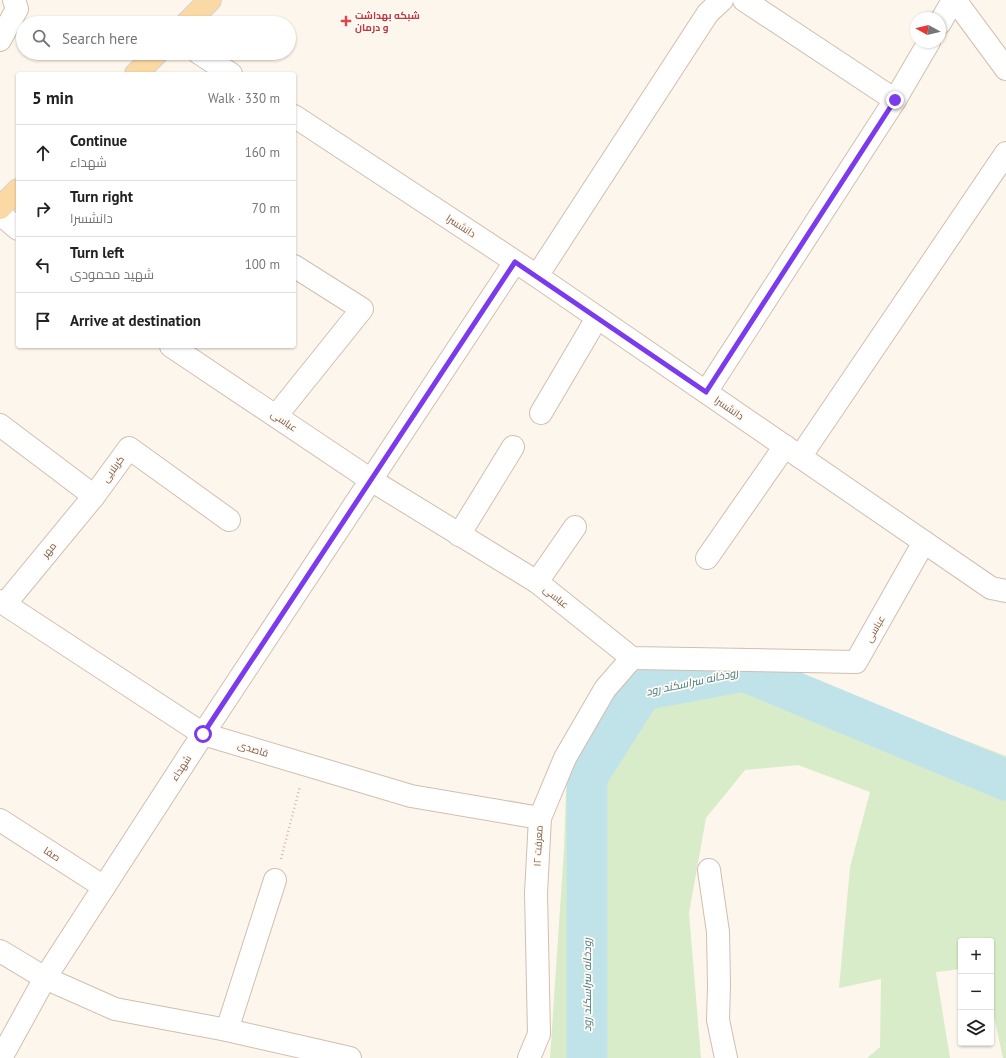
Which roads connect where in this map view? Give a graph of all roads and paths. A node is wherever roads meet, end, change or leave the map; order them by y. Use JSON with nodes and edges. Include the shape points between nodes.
{"nodes":[{"id":1,"x":210,"y":0,"type":"edge"},
{"id":2,"x":722,"y":0,"type":"edge"},
{"id":3,"x":744,"y":0,"type":"edge"},
{"id":4,"x":954,"y":0,"type":"edge"},
{"id":5,"x":11,"y":3,"type":"edge"},
{"id":6,"x":946,"y":13,"type":"edge"},
{"id":7,"x":194,"y":16,"type":"edge"},
{"id":8,"x":0,"y":40,"type":"edge"},
{"id":9,"x":925,"y":48,"type":"edge"},
{"id":10,"x":150,"y":60,"type":"edge"},
{"id":11,"x":210,"y":60,"type":"edge"},
{"id":12,"x":1006,"y":68,"type":"edge"},
{"id":13,"x":138,"y":72,"type":"edge"},
{"id":14,"x":228,"y":72,"type":"edge"},
{"id":15,"x":895,"y":100,"type":"junction"},
{"id":16,"x":296,"y":117,"type":"edge"},
{"id":17,"x":1006,"y":153,"type":"edge"},
{"id":18,"x":16,"y":192,"type":"edge"},
{"id":19,"x":0,"y":208,"type":"edge"},
{"id":20,"x":0,"y":214,"type":"edge"},
{"id":21,"x":16,"y":227,"type":"edge"},
{"id":22,"x":515,"y":262,"type":"junction"},
{"id":23,"x":296,"y":267,"type":"edge"},
{"id":24,"x":537,"y":276,"type":"junction"},
{"id":25,"x":597,"y":318,"type":"junction"},
{"id":26,"x":174,"y":348,"type":"edge"},
{"id":27,"x":706,"y":392,"type":"junction"},
{"id":28,"x":541,"y":413,"type":"dead end"},
{"id":29,"x":276,"y":416,"type":"junction"},
{"id":30,"x":0,"y":425,"type":"edge"},
{"id":31,"x":513,"y":447,"type":"dead end"},
{"id":32,"x":792,"y":452,"type":"junction"},
{"id":33,"x":371,"y":480,"type":"junction"},
{"id":34,"x":94,"y":496,"type":"junction"},
{"id":35,"x":230,"y":520,"type":"dead end"},
{"id":36,"x":575,"y":527,"type":"dead end"},
{"id":37,"x":459,"y":535,"type":"junction"},
{"id":38,"x":924,"y":542,"type":"junction"},
{"id":39,"x":707,"y":558,"type":"dead end"},
{"id":40,"x":537,"y":582,"type":"junction"},
{"id":41,"x":1006,"y":591,"type":"edge"},
{"id":42,"x":2,"y":603,"type":"edge"},
{"id":43,"x":632,"y":658,"type":"junction"},
{"id":44,"x":203,"y":734,"type":"junction"},
{"id":45,"x":306,"y":765,"type":"junction"},
{"id":46,"x":540,"y":818,"type":"junction"},
{"id":47,"x":0,"y":820,"type":"edge"},
{"id":48,"x":709,"y":870,"type":"dead end"},
{"id":49,"x":275,"y":880,"type":"joint"},
{"id":50,"x":104,"y":888,"type":"junction"},
{"id":51,"x":0,"y":951,"type":"edge"},
{"id":52,"x":45,"y":978,"type":"junction"},
{"id":53,"x":227,"y":1030,"type":"junction"},
{"id":54,"x":1,"y":1058,"type":"edge"},
{"id":55,"x":350,"y":1058,"type":"edge"},
{"id":56,"x":529,"y":1058,"type":"edge"},
{"id":57,"x":726,"y":1058,"type":"edge"}],
"edges":[{"from":1,"to":7,"type":"main road"},
{"from":2,"to":24,"type":"street","via":[[708,13]]},
{"from":3,"to":15,"type":"street"},
{"from":4,"to":6,"type":"street"},
{"from":4,"to":12,"type":"street"},
{"from":5,"to":8,"type":"street"},
{"from":9,"to":15,"type":"street"},
{"from":10,"to":13,"type":"main road"},
{"from":11,"to":14,"type":"street"},
{"from":15,"to":27,"type":"street"},
{"from":16,"to":22,"type":"street","name":"دانشسرا"},
{"from":17,"to":32,"type":"street"},
{"from":18,"to":19,"type":"main road"},
{"from":20,"to":21,"type":"street"},
{"from":22,"to":24,"type":"street","name":"دانشسرا"},
{"from":22,"to":33,"type":"street","name":"شهداء"},
{"from":23,"to":29,"type":"street","via":[[362,308]]},
{"from":24,"to":25,"type":"street","name":"دانشسرا"},
{"from":25,"to":27,"type":"street","name":"دانشسرا"},
{"from":25,"to":28,"type":"street"},
{"from":26,"to":29,"type":"street","name":"عباسی"},
{"from":27,"to":32,"type":"street","name":"دانشسرا"},
{"from":29,"to":33,"type":"street","name":"عباسی"},
{"from":30,"to":34,"type":"street"},
{"from":31,"to":37,"type":"street"},
{"from":32,"to":38,"type":"street","name":"دانشسرا"},
{"from":32,"to":39,"type":"street"},
{"from":33,"to":37,"type":"street","name":"عباسی"},
{"from":33,"to":44,"type":"street","name":"شهداء"},
{"from":34,"to":35,"type":"street","name":"کربلایی","via":[[129,448]]},
{"from":34,"to":42,"type":"street","name":"مهر"},
{"from":36,"to":40,"type":"street"},
{"from":37,"to":40,"type":"street","name":"عباسی"},
{"from":38,"to":41,"type":"street","name":"دانشسرا","via":[[991,588]]},
{"from":38,"to":43,"type":"street","name":"عباسی","via":[[856,662]]},
{"from":40,"to":43,"type":"street","name":"عباسی"},
{"from":42,"to":44,"type":"street","name":"قاصدی"},
{"from":43,"to":46,"type":"street","name":"معرفت ۱۲","via":[[605,689],[565,758]]},
{"from":44,"to":45,"type":"street","name":"قاصدی"},
{"from":44,"to":50,"type":"street","name":"شهداء"},
{"from":45,"to":46,"type":"street","name":"قاصدی","via":[[411,796]]},
{"from":45,"to":49,"type":"path"},
{"from":46,"to":56,"type":"street","name":"معرفت ۱۲","via":[[536,893],[539,1034]]},
{"from":47,"to":50,"type":"street","name":"صفا"},
{"from":48,"to":57,"type":"street","via":[[718,932],[718,1020]]},
{"from":49,"to":53,"type":"street"},
{"from":50,"to":52,"type":"street","name":"شهداء"},
{"from":51,"to":52,"type":"street"},
{"from":52,"to":53,"type":"street","via":[[115,1009]]},
{"from":52,"to":54,"type":"street","name":"شهداء"},
{"from":53,"to":55,"type":"street"}]}
